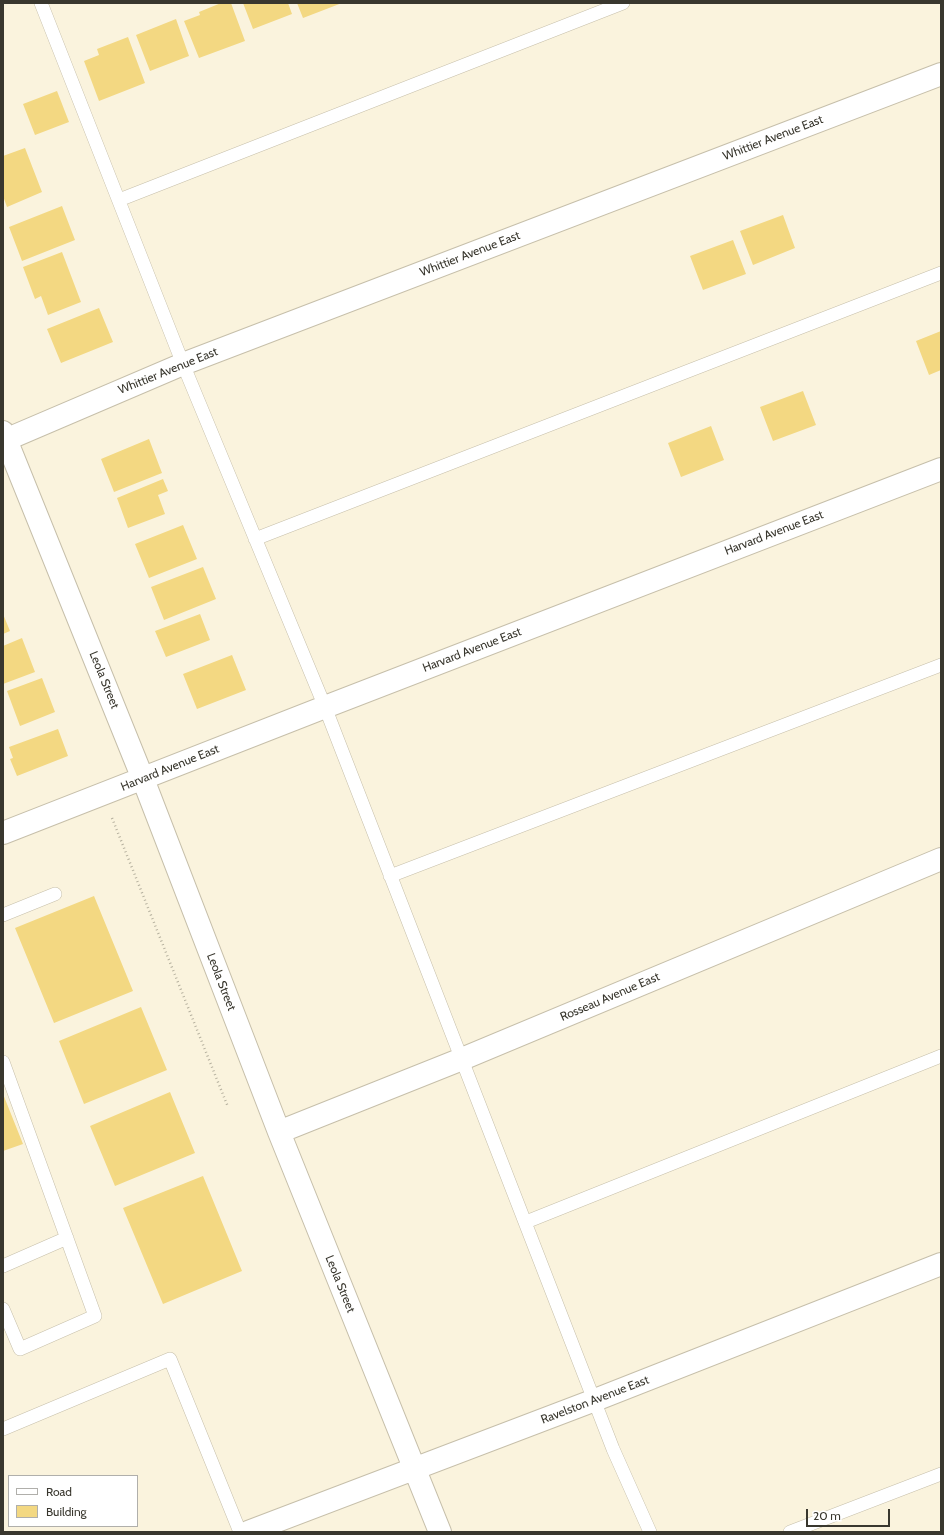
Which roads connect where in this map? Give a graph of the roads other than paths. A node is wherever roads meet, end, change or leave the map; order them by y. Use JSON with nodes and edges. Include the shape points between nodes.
{"nodes":[{"id":1,"x":41,"y":3,"type":"edge"},
{"id":2,"x":623,"y":3,"type":"edge"},
{"id":3,"x":941,"y":74,"type":"edge"},
{"id":4,"x":119,"y":200,"type":"junction"},
{"id":5,"x":941,"y":273,"type":"edge"},
{"id":6,"x":183,"y":364,"type":"junction"},
{"id":7,"x":4,"y":438,"type":"edge"},
{"id":8,"x":941,"y":469,"type":"edge"},
{"id":9,"x":255,"y":539,"type":"junction"},
{"id":10,"x":941,"y":664,"type":"edge"},
{"id":11,"x":325,"y":707,"type":"junction"},
{"id":12,"x":144,"y":778,"type":"junction"},
{"id":13,"x":3,"y":833,"type":"edge"},
{"id":14,"x":941,"y":859,"type":"edge"},
{"id":15,"x":390,"y":876,"type":"junction"},
{"id":16,"x":55,"y":894,"type":"dead end"},
{"id":17,"x":3,"y":915,"type":"edge"},
{"id":18,"x":941,"y":1056,"type":"edge"},
{"id":19,"x":462,"y":1059,"type":"junction"},
{"id":20,"x":3,"y":1062,"type":"edge"},
{"id":21,"x":279,"y":1132,"type":"junction"},
{"id":22,"x":526,"y":1222,"type":"junction"},
{"id":23,"x":67,"y":1238,"type":"junction"},
{"id":24,"x":941,"y":1264,"type":"edge"},
{"id":25,"x":3,"y":1266,"type":"edge"},
{"id":26,"x":3,"y":1309,"type":"edge"},
{"id":27,"x":595,"y":1400,"type":"junction"},
{"id":28,"x":3,"y":1429,"type":"edge"},
{"id":29,"x":415,"y":1469,"type":"junction"},
{"id":30,"x":941,"y":1474,"type":"edge"},
{"id":31,"x":240,"y":1532,"type":"edge"},
{"id":32,"x":248,"y":1532,"type":"edge"},
{"id":33,"x":440,"y":1532,"type":"edge"},
{"id":34,"x":650,"y":1532,"type":"edge"},
{"id":35,"x":790,"y":1532,"type":"edge"}],
"edges":[{"from":1,"to":4,"type":"lane"},
{"from":2,"to":4,"type":"lane"},
{"from":3,"to":6,"type":"street","name":"Whittier Avenue East"},
{"from":4,"to":6,"type":"lane"},
{"from":5,"to":9,"type":"lane"},
{"from":6,"to":7,"type":"street","name":"Whittier Avenue East"},
{"from":6,"to":9,"type":"lane"},
{"from":7,"to":12,"type":"street","name":"Leola Street"},
{"from":8,"to":11,"type":"street","name":"Harvard Avenue East"},
{"from":9,"to":11,"type":"lane"},
{"from":10,"to":15,"type":"lane"},
{"from":11,"to":12,"type":"street","name":"Harvard Avenue East"},
{"from":11,"to":15,"type":"lane"},
{"from":12,"to":13,"type":"street","name":"Harvard Avenue East"},
{"from":12,"to":21,"type":"street","name":"Leola Street"},
{"from":14,"to":19,"type":"street","name":"Rosseau Avenue East"},
{"from":15,"to":19,"type":"lane"},
{"from":16,"to":17,"type":"lane"},
{"from":18,"to":22,"type":"lane"},
{"from":19,"to":21,"type":"street","name":"Rosseau Avenue East"},
{"from":19,"to":22,"type":"lane"},
{"from":20,"to":23,"type":"lane"},
{"from":21,"to":29,"type":"street","name":"Leola Street"},
{"from":22,"to":27,"type":"lane"},
{"from":23,"to":25,"type":"lane"},
{"from":23,"to":26,"type":"lane","via":[[95,1316],[20,1349]]},
{"from":24,"to":27,"type":"street","name":"Ravelston Avenue East"},
{"from":27,"to":29,"type":"street","name":"Ravelston Avenue East"},
{"from":27,"to":34,"type":"lane"},
{"from":28,"to":31,"type":"lane","via":[[170,1359]]},
{"from":29,"to":32,"type":"street","name":"Ravelston Avenue East"},
{"from":29,"to":33,"type":"street","name":"Leola Street"},
{"from":30,"to":35,"type":"lane"}]}
